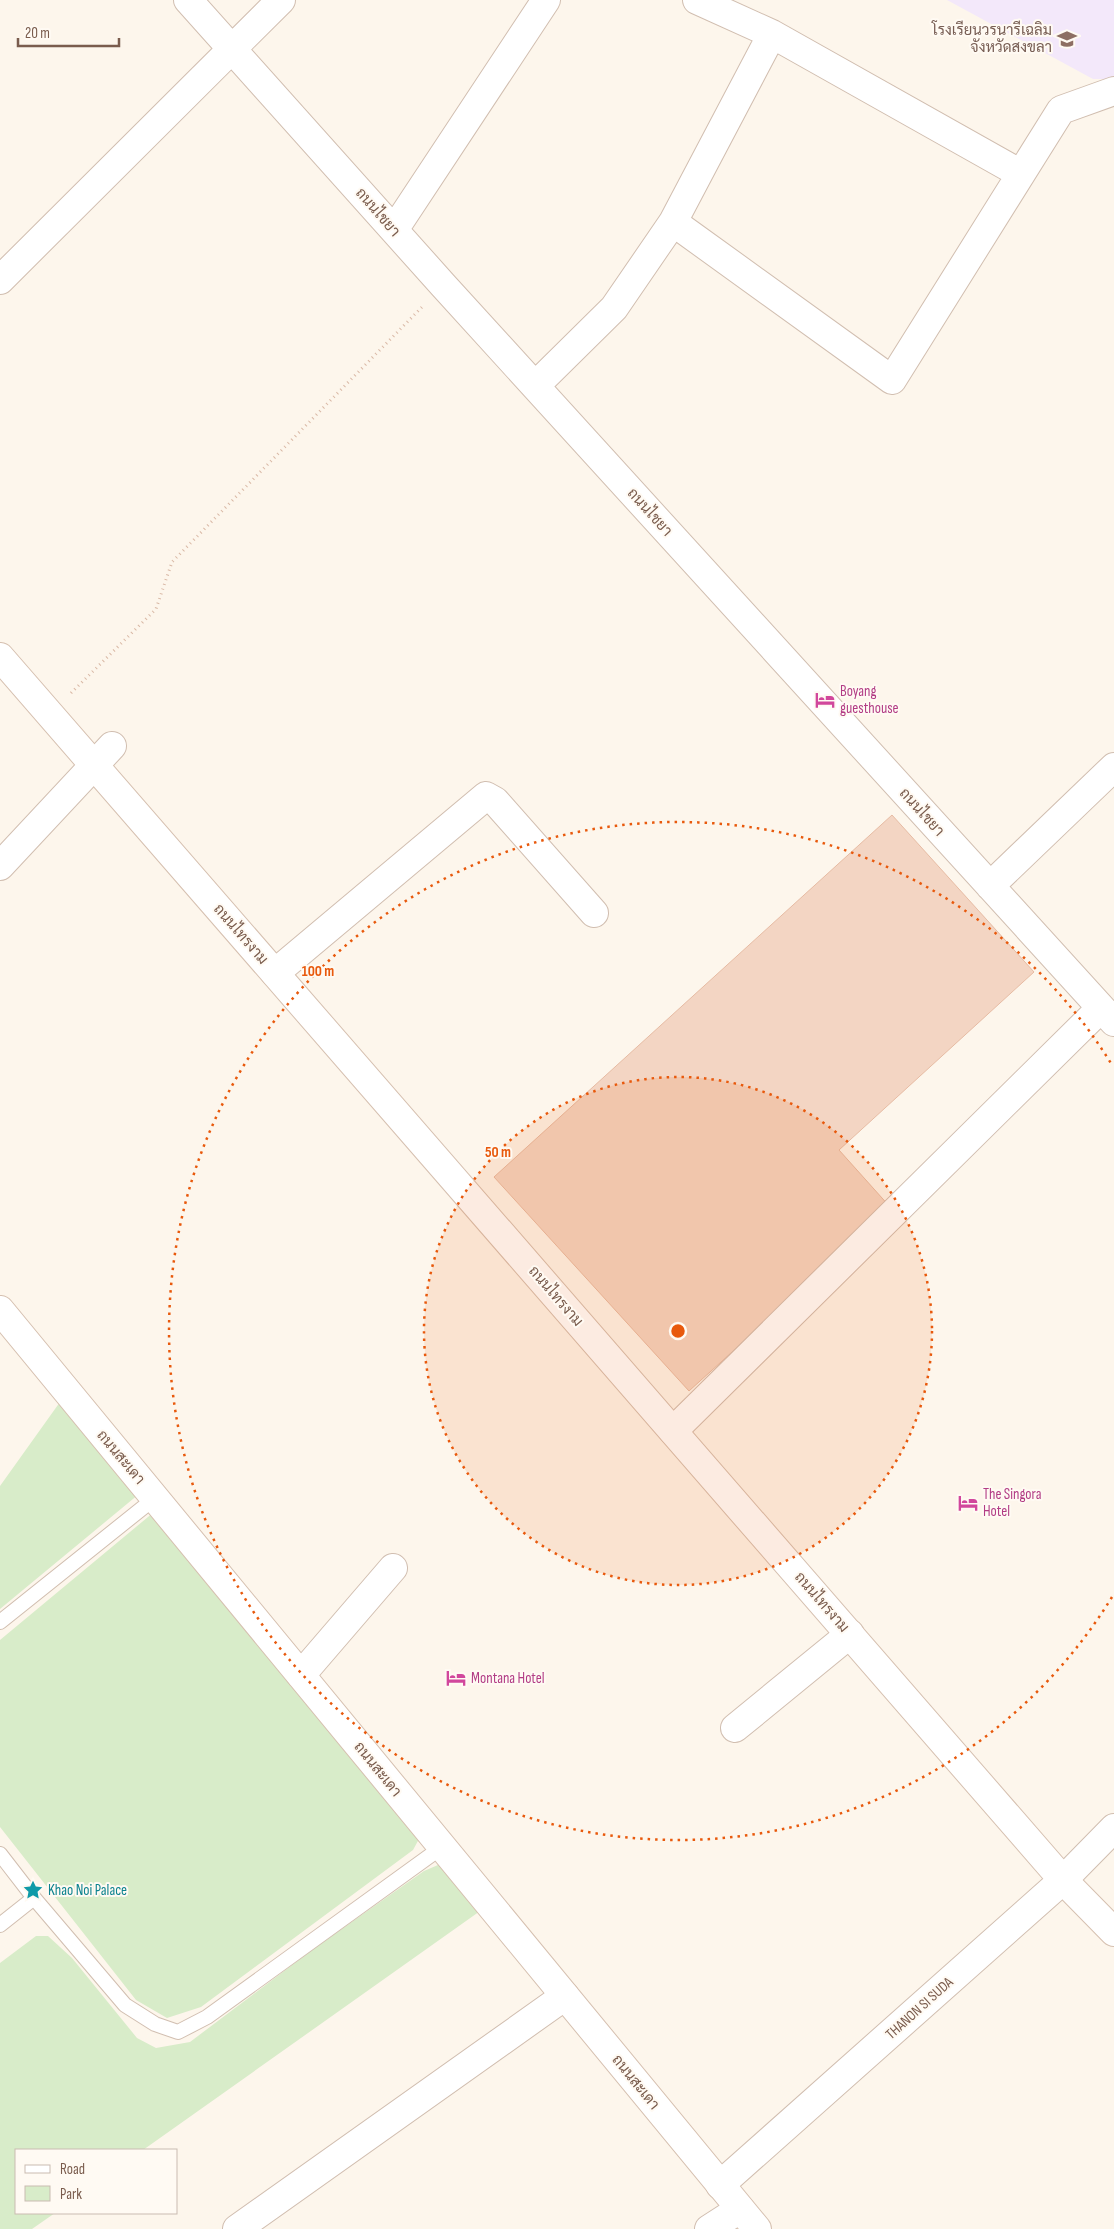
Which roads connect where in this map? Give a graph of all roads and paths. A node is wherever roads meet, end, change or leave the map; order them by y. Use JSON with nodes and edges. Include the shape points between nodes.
{"nodes":[{"id":1,"x":188,"y":0,"type":"edge"},
{"id":2,"x":281,"y":0,"type":"edge"},
{"id":3,"x":546,"y":0,"type":"edge"},
{"id":4,"x":697,"y":0,"type":"edge"},
{"id":5,"x":772,"y":34,"type":"junction"},
{"id":6,"x":234,"y":49,"type":"junction"},
{"id":7,"x":1114,"y":91,"type":"edge"},
{"id":8,"x":1021,"y":174,"type":"junction"},
{"id":9,"x":672,"y":222,"type":"junction"},
{"id":10,"x":394,"y":230,"type":"junction"},
{"id":11,"x":0,"y":280,"type":"edge"},
{"id":12,"x":444,"y":285,"type":"junction"},
{"id":13,"x":534,"y":386,"type":"junction"},
{"id":14,"x":0,"y":657,"type":"edge"},
{"id":15,"x":50,"y":714,"type":"junction"},
{"id":16,"x":103,"y":756,"type":"junction"},
{"id":17,"x":1114,"y":767,"type":"edge"},
{"id":18,"x":0,"y":866,"type":"edge"},
{"id":19,"x":990,"y":886,"type":"junction"},
{"id":20,"x":594,"y":913,"type":"dead end"},
{"id":21,"x":275,"y":973,"type":"junction"},
{"id":22,"x":1108,"y":1015,"type":"edge"},
{"id":23,"x":0,"y":1310,"type":"edge"},
{"id":24,"x":673,"y":1431,"type":"junction"},
{"id":25,"x":155,"y":1498,"type":"junction"},
{"id":26,"x":393,"y":1568,"type":"dead end"},
{"id":27,"x":0,"y":1622,"type":"edge"},
{"id":28,"x":850,"y":1634,"type":"junction"},
{"id":29,"x":301,"y":1675,"type":"junction"},
{"id":30,"x":735,"y":1728,"type":"dead end"},
{"id":31,"x":1114,"y":1828,"type":"edge"},
{"id":32,"x":442,"y":1847,"type":"junction"},
{"id":33,"x":0,"y":1854,"type":"edge"},
{"id":34,"x":1063,"y":1880,"type":"junction"},
{"id":35,"x":34,"y":1898,"type":"junction"},
{"id":36,"x":0,"y":1925,"type":"edge"},
{"id":37,"x":1114,"y":1932,"type":"edge"},
{"id":38,"x":565,"y":1996,"type":"junction"},
{"id":39,"x":720,"y":2185,"type":"junction"},
{"id":40,"x":748,"y":2219,"type":"edge"},
{"id":41,"x":237,"y":2229,"type":"edge"},
{"id":42,"x":709,"y":2229,"type":"edge"}],
"edges":[{"from":1,"to":6,"type":"street","name":"ถนนไชยา"},
{"from":2,"to":6,"type":"street"},
{"from":3,"to":10,"type":"street"},
{"from":4,"to":5,"type":"street"},
{"from":5,"to":8,"type":"street"},
{"from":5,"to":9,"type":"street"},
{"from":6,"to":10,"type":"street","name":"ถนนไชยา"},
{"from":6,"to":11,"type":"street"},
{"from":7,"to":8,"type":"street","via":[[1061,110]]},
{"from":8,"to":9,"type":"street","via":[[892,380]]},
{"from":9,"to":13,"type":"street","via":[[614,308]]},
{"from":10,"to":12,"type":"street","name":"ถนนไชยา"},
{"from":12,"to":13,"type":"street","name":"ถนนไชยา"},
{"from":12,"to":15,"type":"path","via":[[172,562],[156,609]]},
{"from":13,"to":19,"type":"street","name":"ถนนไชยา"},
{"from":14,"to":15,"type":"street","name":"ถนนไทรงาม"},
{"from":15,"to":16,"type":"street","name":"ถนนไทรงาม"},
{"from":16,"to":18,"type":"street"},
{"from":16,"to":21,"type":"street","name":"ถนนไทรงาม"},
{"from":17,"to":19,"type":"street"},
{"from":19,"to":22,"type":"street","name":"ถนนไชยา"},
{"from":20,"to":21,"type":"street","via":[[496,801],[486,796]]},
{"from":21,"to":24,"type":"street","name":"ถนนไทรงาม"},
{"from":22,"to":24,"type":"street"},
{"from":23,"to":25,"type":"street","name":"ถนนสะเดา"},
{"from":24,"to":28,"type":"street","name":"ถนนไทรงาม"},
{"from":25,"to":27,"type":"lane"},
{"from":25,"to":29,"type":"street","name":"ถนนสะเดา"},
{"from":26,"to":29,"type":"street"},
{"from":28,"to":30,"type":"street"},
{"from":28,"to":34,"type":"street","name":"ถนนไทรงาม"},
{"from":29,"to":32,"type":"street","name":"ถนนสะเดา"},
{"from":31,"to":34,"type":"street","name":"THANON SI SUDA"},
{"from":32,"to":35,"type":"lane","via":[[207,2018],[178,2032],[155,2024],[125,2005]]},
{"from":32,"to":38,"type":"street","name":"ถนนสะเดา"},
{"from":33,"to":35,"type":"lane"},
{"from":34,"to":37,"type":"street","name":"ถนนไทรงาม"},
{"from":34,"to":39,"type":"street","name":"THANON SI SUDA"},
{"from":35,"to":36,"type":"lane"},
{"from":38,"to":39,"type":"street","name":"ถนนสะเดา"},
{"from":38,"to":41,"type":"street"},
{"from":39,"to":40,"type":"street","name":"ถนนสะเดา"},
{"from":40,"to":42,"type":"street"}]}
